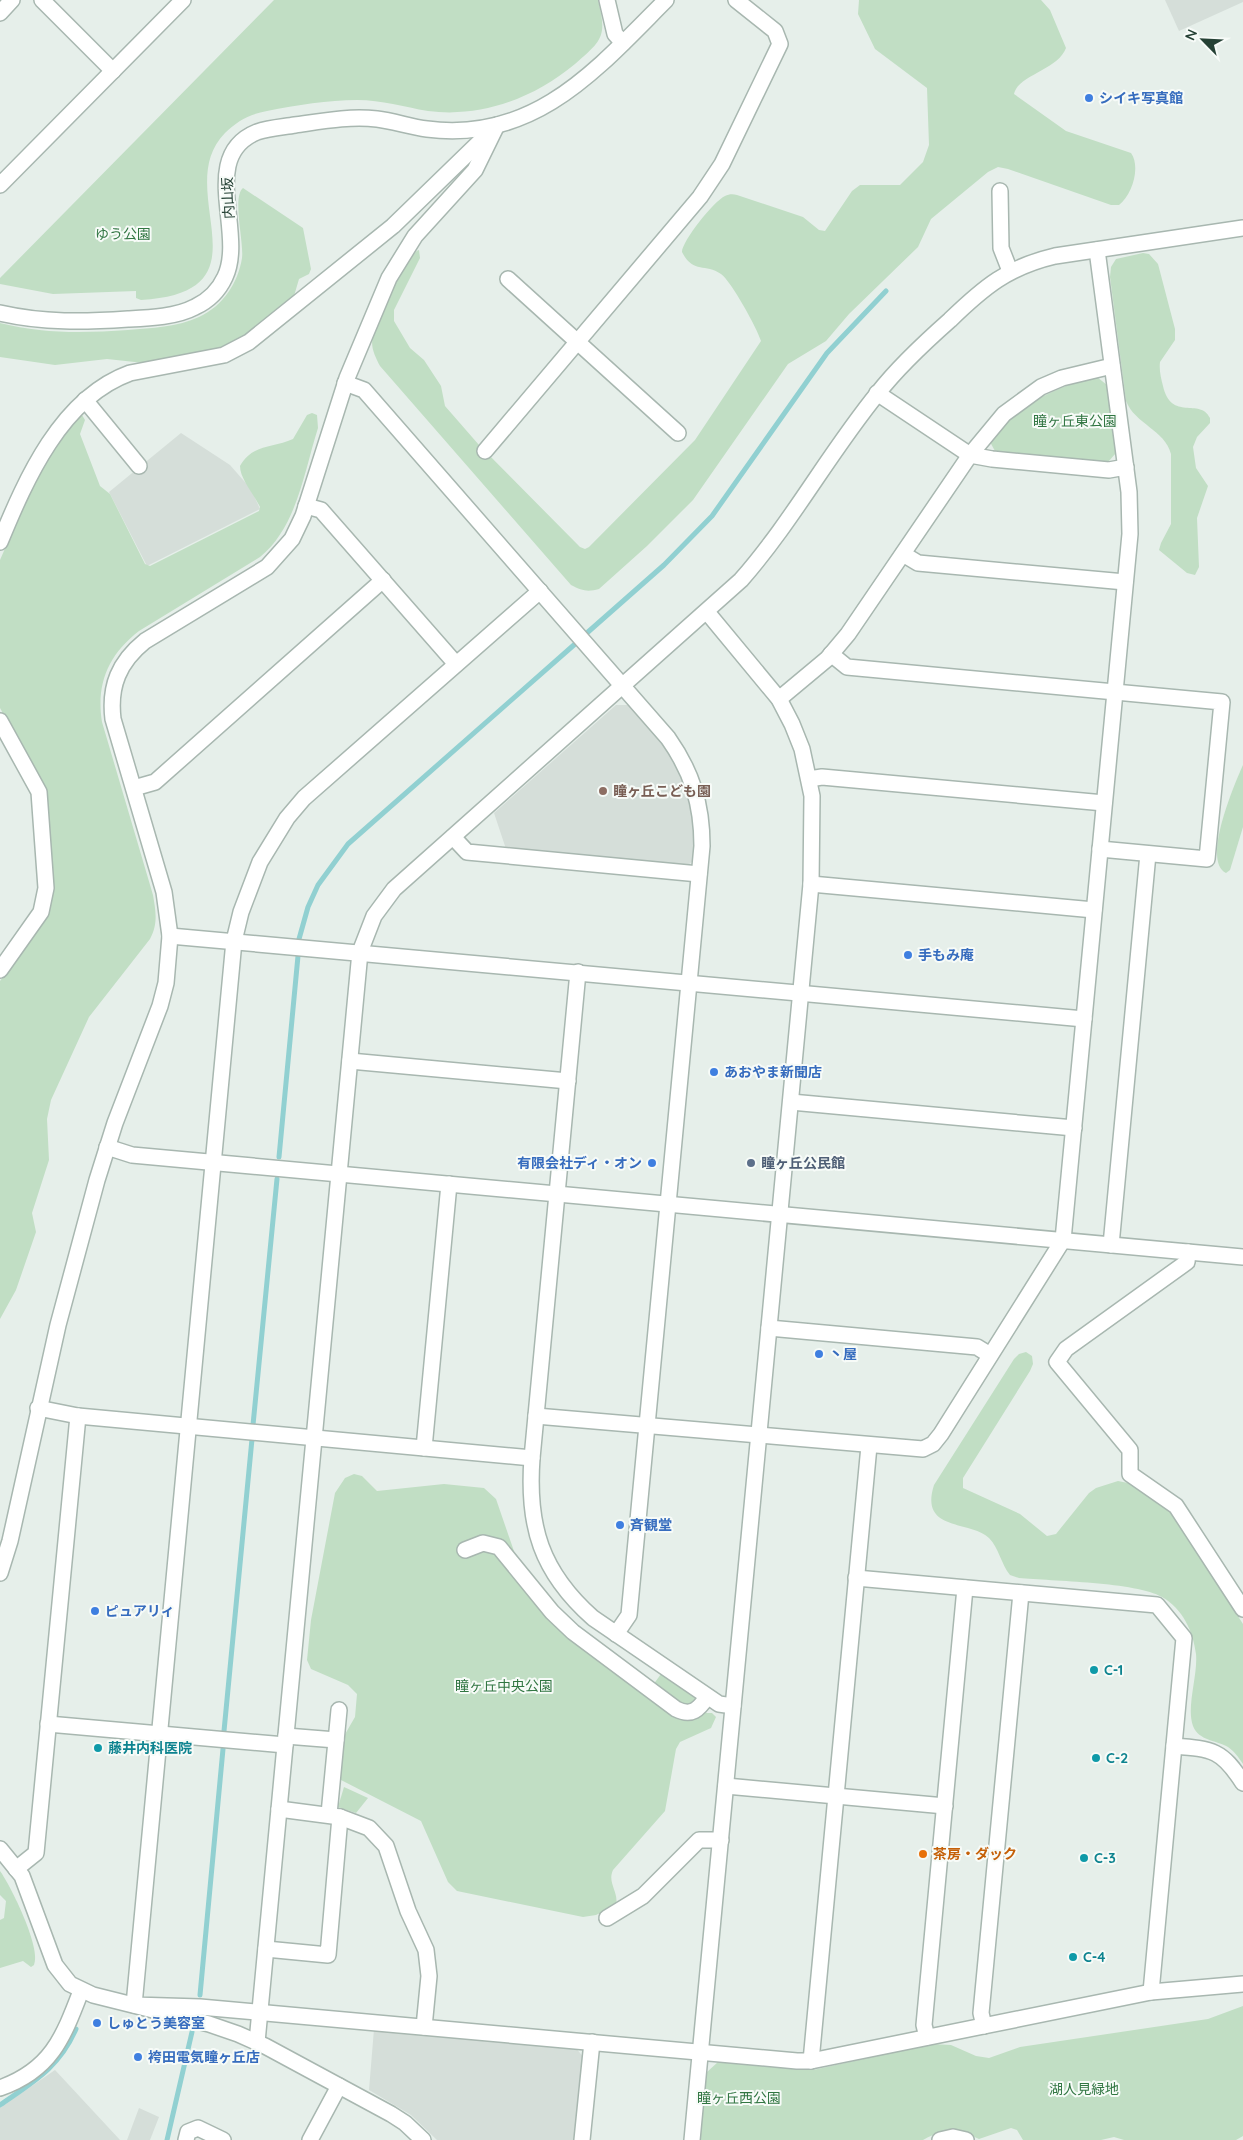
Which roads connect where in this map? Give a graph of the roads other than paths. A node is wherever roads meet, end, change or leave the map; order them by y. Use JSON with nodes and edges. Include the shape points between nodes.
{"nodes":[{"id":1,"x":12,"y":0,"type":"edge"},
{"id":2,"x":42,"y":0,"type":"edge"},
{"id":3,"x":183,"y":0,"type":"edge"},
{"id":4,"x":606,"y":0,"type":"edge"},
{"id":5,"x":666,"y":0,"type":"edge"},
{"id":6,"x":736,"y":0,"type":"edge"},
{"id":7,"x":0,"y":13,"type":"edge"},
{"id":8,"x":623,"y":43,"type":"junction"},
{"id":9,"x":113,"y":71,"type":"junction"},
{"id":10,"x":497,"y":125,"type":"junction"},
{"id":11,"x":0,"y":185,"type":"edge"},
{"id":12,"x":1000,"y":191,"type":"dead end"},
{"id":13,"x":1243,"y":228,"type":"edge"},
{"id":14,"x":1097,"y":250,"type":"junction"},
{"id":15,"x":1010,"y":271,"type":"junction"},
{"id":16,"x":508,"y":279,"type":"dead end"},
{"id":17,"x":0,"y":313,"type":"edge"},
{"id":18,"x":577,"y":342,"type":"junction"},
{"id":19,"x":1112,"y":366,"type":"junction"},
{"id":20,"x":345,"y":383,"type":"junction"},
{"id":21,"x":877,"y":393,"type":"junction"},
{"id":22,"x":85,"y":400,"type":"junction"},
{"id":23,"x":678,"y":432,"type":"dead end"},
{"id":24,"x":485,"y":451,"type":"dead end"},
{"id":25,"x":970,"y":455,"type":"junction"},
{"id":26,"x":139,"y":466,"type":"dead end"},
{"id":27,"x":1126,"y":467,"type":"junction"},
{"id":28,"x":306,"y":506,"type":"junction"},
{"id":29,"x":0,"y":542,"type":"edge"},
{"id":30,"x":903,"y":554,"type":"junction"},
{"id":31,"x":383,"y":580,"type":"junction"},
{"id":32,"x":1125,"y":582,"type":"junction"},
{"id":33,"x":540,"y":590,"type":"junction"},
{"id":34,"x":707,"y":612,"type":"junction"},
{"id":35,"x":831,"y":654,"type":"junction"},
{"id":36,"x":456,"y":664,"type":"junction"},
{"id":37,"x":623,"y":686,"type":"junction"},
{"id":38,"x":1115,"y":692,"type":"junction"},
{"id":39,"x":779,"y":699,"type":"junction"},
{"id":40,"x":0,"y":722,"type":"edge"},
{"id":41,"x":809,"y":779,"type":"junction"},
{"id":42,"x":134,"y":788,"type":"junction"},
{"id":43,"x":1104,"y":803,"type":"junction"},
{"id":44,"x":453,"y":836,"type":"junction"},
{"id":45,"x":1100,"y":849,"type":"junction"},
{"id":46,"x":1148,"y":854,"type":"junction"},
{"id":47,"x":699,"y":874,"type":"junction"},
{"id":48,"x":811,"y":884,"type":"junction"},
{"id":49,"x":1094,"y":910,"type":"junction"},
{"id":50,"x":170,"y":936,"type":"junction"},
{"id":51,"x":234,"y":941,"type":"junction"},
{"id":52,"x":360,"y":952,"type":"junction"},
{"id":53,"x":0,"y":970,"type":"edge"},
{"id":54,"x":578,"y":972,"type":"junction"},
{"id":55,"x":689,"y":982,"type":"junction"},
{"id":56,"x":801,"y":993,"type":"junction"},
{"id":57,"x":1084,"y":1019,"type":"junction"},
{"id":58,"x":350,"y":1061,"type":"junction"},
{"id":59,"x":568,"y":1081,"type":"junction"},
{"id":60,"x":790,"y":1102,"type":"junction"},
{"id":61,"x":1074,"y":1128,"type":"junction"},
{"id":62,"x":108,"y":1147,"type":"junction"},
{"id":63,"x":213,"y":1162,"type":"junction"},
{"id":64,"x":339,"y":1174,"type":"junction"},
{"id":65,"x":449,"y":1184,"type":"junction"},
{"id":66,"x":557,"y":1194,"type":"junction"},
{"id":67,"x":668,"y":1204,"type":"junction"},
{"id":68,"x":780,"y":1214,"type":"junction"},
{"id":69,"x":1063,"y":1240,"type":"junction"},
{"id":70,"x":1111,"y":1245,"type":"junction"},
{"id":71,"x":1188,"y":1252,"type":"junction"},
{"id":72,"x":1243,"y":1257,"type":"edge"},
{"id":73,"x":769,"y":1328,"type":"junction"},
{"id":74,"x":990,"y":1355,"type":"junction"},
{"id":75,"x":38,"y":1408,"type":"junction"},
{"id":76,"x":78,"y":1416,"type":"junction"},
{"id":77,"x":536,"y":1416,"type":"junction"},
{"id":78,"x":188,"y":1426,"type":"junction"},
{"id":79,"x":647,"y":1426,"type":"junction"},
{"id":80,"x":759,"y":1436,"type":"junction"},
{"id":81,"x":314,"y":1438,"type":"junction"},
{"id":82,"x":869,"y":1446,"type":"junction"},
{"id":83,"x":424,"y":1448,"type":"junction"},
{"id":84,"x":532,"y":1458,"type":"junction"},
{"id":85,"x":465,"y":1550,"type":"dead end"},
{"id":86,"x":0,"y":1574,"type":"edge"},
{"id":87,"x":856,"y":1578,"type":"junction"},
{"id":88,"x":965,"y":1588,"type":"junction"},
{"id":89,"x":1021,"y":1593,"type":"junction"},
{"id":90,"x":1243,"y":1610,"type":"edge"},
{"id":91,"x":616,"y":1634,"type":"junction"},
{"id":92,"x":707,"y":1697,"type":"junction"},
{"id":93,"x":733,"y":1706,"type":"junction"},
{"id":94,"x":339,"y":1710,"type":"dead end"},
{"id":95,"x":48,"y":1724,"type":"junction"},
{"id":96,"x":159,"y":1734,"type":"junction"},
{"id":97,"x":336,"y":1740,"type":"junction"},
{"id":98,"x":285,"y":1741,"type":"junction"},
{"id":99,"x":1174,"y":1746,"type":"junction"},
{"id":100,"x":1243,"y":1783,"type":"edge"},
{"id":101,"x":726,"y":1786,"type":"junction"},
{"id":102,"x":836,"y":1796,"type":"junction"},
{"id":103,"x":945,"y":1806,"type":"junction"},
{"id":104,"x":279,"y":1809,"type":"junction"},
{"id":105,"x":334,"y":1816,"type":"junction"},
{"id":106,"x":721,"y":1840,"type":"junction"},
{"id":107,"x":0,"y":1849,"type":"edge"},
{"id":108,"x":16,"y":1868,"type":"junction"},
{"id":109,"x":607,"y":1918,"type":"dead end"},
{"id":110,"x":266,"y":1949,"type":"junction"},
{"id":111,"x":1243,"y":1984,"type":"edge"},
{"id":112,"x":81,"y":1991,"type":"junction"},
{"id":113,"x":1151,"y":1992,"type":"junction"},
{"id":114,"x":134,"y":2005,"type":"junction"},
{"id":115,"x":260,"y":2012,"type":"junction"},
{"id":116,"x":984,"y":2026,"type":"junction"},
{"id":117,"x":424,"y":2027,"type":"junction"},
{"id":118,"x":927,"y":2037,"type":"junction"},
{"id":119,"x":257,"y":2042,"type":"junction"},
{"id":120,"x":592,"y":2042,"type":"junction"},
{"id":121,"x":701,"y":2052,"type":"junction"},
{"id":122,"x":811,"y":2061,"type":"junction"},
{"id":123,"x":339,"y":2086,"type":"junction"},
{"id":124,"x":0,"y":2088,"type":"edge"},
{"id":125,"x":186,"y":2140,"type":"edge"},
{"id":126,"x":223,"y":2140,"type":"edge"},
{"id":127,"x":310,"y":2140,"type":"edge"},
{"id":128,"x":423,"y":2140,"type":"edge"},
{"id":129,"x":582,"y":2140,"type":"edge"},
{"id":130,"x":692,"y":2140,"type":"edge"},
{"id":131,"x":940,"y":2140,"type":"edge"},
{"id":132,"x":966,"y":2140,"type":"edge"}],
"edges":[{"from":1,"to":7,"type":"street"},
{"from":2,"to":9,"type":"street"},
{"from":3,"to":9,"type":"street"},
{"from":4,"to":8,"type":"street","via":[[615,34]]},
{"from":5,"to":8,"type":"street"},
{"from":6,"to":18,"type":"street","via":[[775,31],[779,37],[777,51],[712,181]]},
{"from":8,"to":10,"type":"street","via":[[559,99],[528,115]]},
{"from":9,"to":11,"type":"street"},
{"from":10,"to":17,"type":"street","name":"内山坂","via":[[445,130],[348,118],[257,132],[236,148],[229,160],[226,172],[231,244],[229,266],[220,286],[204,302],[184,312],[151,318],[77,322],[50,322]]},
{"from":10,"to":20,"type":"street","via":[[475,170],[414,236],[396,263]]},
{"from":10,"to":22,"type":"street","via":[[393,226],[249,342],[224,355],[115,378]]},
{"from":12,"to":15,"type":"street","via":[[1001,248]]},
{"from":13,"to":14,"type":"street"},
{"from":14,"to":15,"type":"street","via":[[1032,261]]},
{"from":14,"to":19,"type":"street"},
{"from":15,"to":21,"type":"street","via":[[989,284],[950,319],[902,364]]},
{"from":16,"to":18,"type":"street"},
{"from":18,"to":23,"type":"street"},
{"from":18,"to":24,"type":"street"},
{"from":19,"to":25,"type":"street","via":[[1062,378],[1035,390],[1004,414]]},
{"from":19,"to":27,"type":"street"},
{"from":20,"to":28,"type":"street"},
{"from":20,"to":33,"type":"street","via":[[364,390]]},
{"from":21,"to":25,"type":"street"},
{"from":21,"to":34,"type":"street","via":[[762,557]]},
{"from":22,"to":26,"type":"street"},
{"from":22,"to":29,"type":"street","via":[[28,476]]},
{"from":25,"to":27,"type":"street","via":[[1109,470]]},
{"from":25,"to":30,"type":"street"},
{"from":27,"to":32,"type":"street","via":[[1130,520]]},
{"from":28,"to":31,"type":"street","via":[[321,510]]},
{"from":28,"to":42,"type":"street","via":[[292,539],[276,559],[145,641],[124,662],[112,689],[111,704]]},
{"from":30,"to":32,"type":"street","via":[[918,563]]},
{"from":30,"to":35,"type":"street","via":[[868,607]]},
{"from":31,"to":36,"type":"street"},
{"from":31,"to":42,"type":"street","via":[[155,782]]},
{"from":32,"to":38,"type":"street"},
{"from":33,"to":36,"type":"street"},
{"from":33,"to":37,"type":"street"},
{"from":34,"to":37,"type":"street"},
{"from":34,"to":39,"type":"street"},
{"from":35,"to":38,"type":"street","via":[[847,667]]},
{"from":35,"to":39,"type":"street"},
{"from":36,"to":51,"type":"street","via":[[304,798],[287,818],[249,886]]},
{"from":37,"to":44,"type":"street"},
{"from":37,"to":47,"type":"street","via":[[668,738],[692,778],[702,822]]},
{"from":38,"to":43,"type":"street"},
{"from":38,"to":46,"type":"street","via":[[1222,702],[1207,859]]},
{"from":39,"to":41,"type":"street","via":[[795,732]]},
{"from":40,"to":53,"type":"street","via":[[39,792],[46,888],[41,912]]},
{"from":41,"to":43,"type":"street","via":[[822,777]]},
{"from":41,"to":48,"type":"street","via":[[813,815]]},
{"from":42,"to":50,"type":"street","via":[[164,892]]},
{"from":43,"to":45,"type":"street"},
{"from":44,"to":47,"type":"street","via":[[467,852]]},
{"from":44,"to":52,"type":"street","via":[[383,902]]},
{"from":45,"to":46,"type":"street"},
{"from":45,"to":49,"type":"street"},
{"from":46,"to":70,"type":"street"},
{"from":47,"to":55,"type":"street"},
{"from":48,"to":49,"type":"street"},
{"from":48,"to":56,"type":"street"},
{"from":49,"to":57,"type":"street"},
{"from":50,"to":51,"type":"street"},
{"from":50,"to":62,"type":"street","via":[[167,975],[160,1006]]},
{"from":51,"to":52,"type":"street"},
{"from":51,"to":63,"type":"street"},
{"from":52,"to":54,"type":"street"},
{"from":52,"to":58,"type":"street"},
{"from":54,"to":55,"type":"street"},
{"from":54,"to":59,"type":"street"},
{"from":55,"to":56,"type":"street"},
{"from":55,"to":67,"type":"street"},
{"from":56,"to":57,"type":"street"},
{"from":56,"to":60,"type":"street"},
{"from":57,"to":61,"type":"street"},
{"from":58,"to":59,"type":"street"},
{"from":58,"to":64,"type":"street"},
{"from":59,"to":66,"type":"street"},
{"from":60,"to":61,"type":"street"},
{"from":60,"to":68,"type":"street"},
{"from":61,"to":69,"type":"street"},
{"from":62,"to":63,"type":"street","via":[[132,1155]]},
{"from":62,"to":75,"type":"street","via":[[82,1234]]},
{"from":63,"to":64,"type":"street"},
{"from":63,"to":78,"type":"street"},
{"from":64,"to":65,"type":"street"},
{"from":64,"to":81,"type":"street"},
{"from":65,"to":66,"type":"street"},
{"from":65,"to":83,"type":"street"},
{"from":66,"to":67,"type":"street"},
{"from":66,"to":77,"type":"street"},
{"from":67,"to":68,"type":"street"},
{"from":67,"to":79,"type":"street"},
{"from":68,"to":69,"type":"street"},
{"from":68,"to":73,"type":"street"},
{"from":69,"to":70,"type":"street"},
{"from":69,"to":74,"type":"street"},
{"from":70,"to":71,"type":"street"},
{"from":71,"to":72,"type":"street"},
{"from":71,"to":90,"type":"street","via":[[1187,1262],[1066,1348],[1057,1362],[1130,1450],[1130,1474],[1176,1506]]},
{"from":73,"to":74,"type":"street","via":[[977,1347]]},
{"from":73,"to":80,"type":"street"},
{"from":74,"to":82,"type":"street","via":[[933,1444],[923,1449]]},
{"from":75,"to":76,"type":"street"},
{"from":75,"to":86,"type":"street"},
{"from":76,"to":78,"type":"street"},
{"from":76,"to":95,"type":"street"},
{"from":77,"to":79,"type":"street"},
{"from":77,"to":84,"type":"street"},
{"from":78,"to":81,"type":"street"},
{"from":78,"to":96,"type":"street"},
{"from":79,"to":80,"type":"street"},
{"from":79,"to":91,"type":"street","via":[[629,1615]]},
{"from":80,"to":82,"type":"street"},
{"from":80,"to":93,"type":"street"},
{"from":81,"to":83,"type":"street"},
{"from":81,"to":98,"type":"street"},
{"from":82,"to":87,"type":"street"},
{"from":83,"to":84,"type":"street"},
{"from":84,"to":91,"type":"street","via":[[530,1504],[534,1526],[550,1567],[576,1603]]},
{"from":85,"to":92,"type":"street","via":[[483,1543],[498,1547],[552,1612],[573,1632],[676,1709],[692,1712],[700,1708]]},
{"from":87,"to":88,"type":"street"},
{"from":87,"to":102,"type":"street"},
{"from":88,"to":89,"type":"street"},
{"from":88,"to":103,"type":"street"},
{"from":89,"to":99,"type":"street","via":[[1157,1605],[1184,1638]]},
{"from":89,"to":116,"type":"street","via":[[981,2013]]},
{"from":91,"to":92,"type":"street"},
{"from":92,"to":93,"type":"street","via":[[719,1704]]},
{"from":93,"to":101,"type":"street"},
{"from":94,"to":97,"type":"street"},
{"from":95,"to":96,"type":"street"},
{"from":95,"to":108,"type":"street","via":[[36,1853]]},
{"from":96,"to":98,"type":"street"},
{"from":96,"to":114,"type":"street"},
{"from":97,"to":98,"type":"street"},
{"from":97,"to":105,"type":"street"},
{"from":98,"to":104,"type":"street"},
{"from":99,"to":100,"type":"street","via":[[1223,1756]]},
{"from":99,"to":113,"type":"street"},
{"from":101,"to":102,"type":"street"},
{"from":101,"to":106,"type":"street"},
{"from":102,"to":103,"type":"street"},
{"from":102,"to":122,"type":"street"},
{"from":103,"to":118,"type":"street","via":[[924,2024]]},
{"from":104,"to":105,"type":"street"},
{"from":104,"to":110,"type":"street"},
{"from":105,"to":110,"type":"street","via":[[328,1954]]},
{"from":105,"to":117,"type":"street","via":[[369,1828],[391,1857],[408,1911],[422,1938],[428,1963]]},
{"from":106,"to":109,"type":"street","via":[[699,1840],[642,1896]]},
{"from":106,"to":121,"type":"street"},
{"from":107,"to":108,"type":"street"},
{"from":108,"to":112,"type":"street","via":[[30,1892],[55,1965],[70,1984]]},
{"from":110,"to":115,"type":"street"},
{"from":111,"to":113,"type":"street"},
{"from":112,"to":114,"type":"street"},
{"from":112,"to":124,"type":"street","via":[[55,2050],[32,2073]]},
{"from":113,"to":116,"type":"street"},
{"from":114,"to":115,"type":"street","via":[[200,2006]]},
{"from":114,"to":119,"type":"street","via":[[209,2024]]},
{"from":115,"to":117,"type":"street"},
{"from":115,"to":119,"type":"street"},
{"from":116,"to":118,"type":"street"},
{"from":117,"to":120,"type":"street"},
{"from":118,"to":122,"type":"street"},
{"from":119,"to":123,"type":"street"},
{"from":120,"to":121,"type":"street"},
{"from":120,"to":129,"type":"street"},
{"from":121,"to":122,"type":"street"},
{"from":121,"to":130,"type":"street"},
{"from":123,"to":127,"type":"street"},
{"from":123,"to":128,"type":"street","via":[[405,2123]]},
{"from":125,"to":126,"type":"street","via":[[188,2132],[198,2128]]},
{"from":131,"to":132,"type":"street","via":[[953,2137]]}]}
